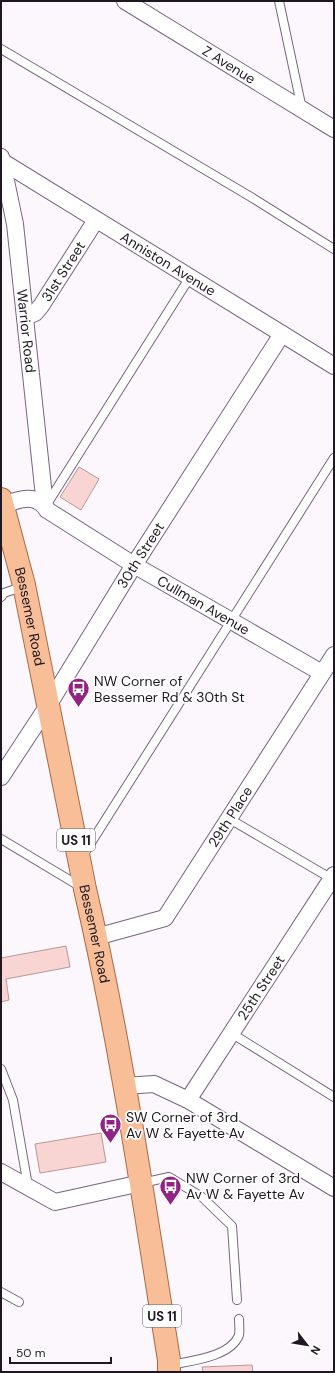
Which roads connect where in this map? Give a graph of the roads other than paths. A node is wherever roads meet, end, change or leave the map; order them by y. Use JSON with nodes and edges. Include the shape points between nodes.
{"nodes":[{"id":1,"x":279,"y":1,"type":"edge"},
{"id":2,"x":131,"y":3,"type":"edge"},
{"id":3,"x":1,"y":49,"type":"edge"},
{"id":4,"x":303,"y":110,"type":"junction"},
{"id":5,"x":334,"y":129,"type":"edge"},
{"id":6,"x":2,"y":159,"type":"edge"},
{"id":7,"x":96,"y":220,"type":"junction"},
{"id":8,"x":334,"y":249,"type":"edge"},
{"id":9,"x":190,"y":277,"type":"junction"},
{"id":10,"x":25,"y":317,"type":"junction"},
{"id":11,"x":282,"y":334,"type":"junction"},
{"id":12,"x":334,"y":366,"type":"edge"},
{"id":13,"x":334,"y":458,"type":"edge"},
{"id":14,"x":2,"y":502,"type":"edge"},
{"id":15,"x":45,"y":506,"type":"junction"},
{"id":16,"x":134,"y":565,"type":"junction"},
{"id":17,"x":24,"y":585,"type":"junction"},
{"id":18,"x":1,"y":597,"type":"edge"},
{"id":19,"x":230,"y":620,"type":"junction"},
{"id":20,"x":331,"y":662,"type":"edge"},
{"id":21,"x":49,"y":704,"type":"junction"},
{"id":22,"x":2,"y":775,"type":"edge"},
{"id":23,"x":228,"y":818,"type":"junction"},
{"id":24,"x":1,"y":839,"type":"edge"},
{"id":25,"x":80,"y":861,"type":"junction"},
{"id":26,"x":333,"y":877,"type":"edge"},
{"id":27,"x":85,"y":889,"type":"junction"},
{"id":28,"x":96,"y":936,"type":"junction"},
{"id":29,"x":232,"y":1033,"type":"junction"},
{"id":30,"x":1,"y":1069,"type":"edge"},
{"id":31,"x":124,"y":1086,"type":"junction"},
{"id":32,"x":334,"y":1097,"type":"edge"},
{"id":33,"x":188,"y":1100,"type":"junction"},
{"id":34,"x":1,"y":1172,"type":"edge"},
{"id":35,"x":142,"y":1183,"type":"junction"},
{"id":36,"x":28,"y":1188,"type":"junction"},
{"id":37,"x":334,"y":1188,"type":"edge"},
{"id":38,"x":1,"y":1292,"type":"edge"},
{"id":39,"x":237,"y":1300,"type":"dead end"},
{"id":40,"x":19,"y":1302,"type":"dead end"},
{"id":41,"x":239,"y":1319,"type":"dead end"},
{"id":42,"x":169,"y":1368,"type":"edge"}],
"edges":[{"from":1,"to":4,"type":"lane"},
{"from":2,"to":4,"type":"street","name":"Z Avenue"},
{"from":3,"to":8,"type":"lane","via":[[251,196]]},
{"from":4,"to":5,"type":"street","name":"Z Avenue"},
{"from":6,"to":7,"type":"street","name":"Anniston Avenue"},
{"from":6,"to":10,"type":"street","name":"Warrior Road","via":[[14,224]]},
{"from":7,"to":9,"type":"street","name":"Anniston Avenue"},
{"from":7,"to":10,"type":"street","name":"31st Street","via":[[41,306],[35,313]]},
{"from":9,"to":11,"type":"street","name":"Anniston Avenue"},
{"from":9,"to":15,"type":"lane"},
{"from":10,"to":15,"type":"street","name":"Warrior Road"},
{"from":11,"to":12,"type":"street","name":"Anniston Avenue"},
{"from":11,"to":16,"type":"street","name":"30th Street"},
{"from":13,"to":19,"type":"lane"},
{"from":14,"to":15,"type":"street","name":"Cullman Avenue","via":[[30,498]]},
{"from":14,"to":17,"type":"main road","name":"Bessemer Road","number":"US 11"},
{"from":15,"to":16,"type":"street","name":"Cullman Avenue","via":[[47,510]]},
{"from":16,"to":19,"type":"street","name":"Cullman Avenue"},
{"from":16,"to":21,"type":"street","name":"30th Street"},
{"from":17,"to":18,"type":"lane"},
{"from":17,"to":21,"type":"main road","name":"Bessemer Road","number":"US 11"},
{"from":19,"to":20,"type":"street","name":"Cullman Avenue"},
{"from":19,"to":25,"type":"lane"},
{"from":20,"to":23,"type":"street","name":"29th Place"},
{"from":21,"to":22,"type":"street","name":"30th Street"},
{"from":21,"to":25,"type":"main road","name":"Bessemer Road","number":"US 11"},
{"from":23,"to":26,"type":"lane"},
{"from":23,"to":28,"type":"street","name":"29th Place","via":[[165,918]]},
{"from":24,"to":27,"type":"lane"},
{"from":25,"to":27,"type":"main road","name":"Bessemer Road","number":"US 11"},
{"from":26,"to":29,"type":"street","name":"25th Street"},
{"from":27,"to":28,"type":"main road","name":"Bessemer Road","number":"US 11"},
{"from":28,"to":31,"type":"main road","name":"Bessemer Road","number":"US 11"},
{"from":29,"to":32,"type":"lane"},
{"from":29,"to":33,"type":"street","name":"25th Street"},
{"from":30,"to":36,"type":"lane","via":[[13,1100]]},
{"from":31,"to":33,"type":"street","via":[[154,1084]]},
{"from":31,"to":35,"type":"main road","name":"Bessemer Road","number":"US 11"},
{"from":33,"to":37,"type":"street"},
{"from":34,"to":36,"type":"street"},
{"from":35,"to":36,"type":"street","via":[[55,1202]]},
{"from":35,"to":39,"type":"lane","via":[[169,1177],[202,1197],[232,1226]]},
{"from":35,"to":42,"type":"main road","name":"Bessemer Road","number":"US 11"},
{"from":38,"to":40,"type":"lane"},
{"from":41,"to":42,"type":"lane","via":[[239,1334],[234,1343],[220,1353]]}]}
